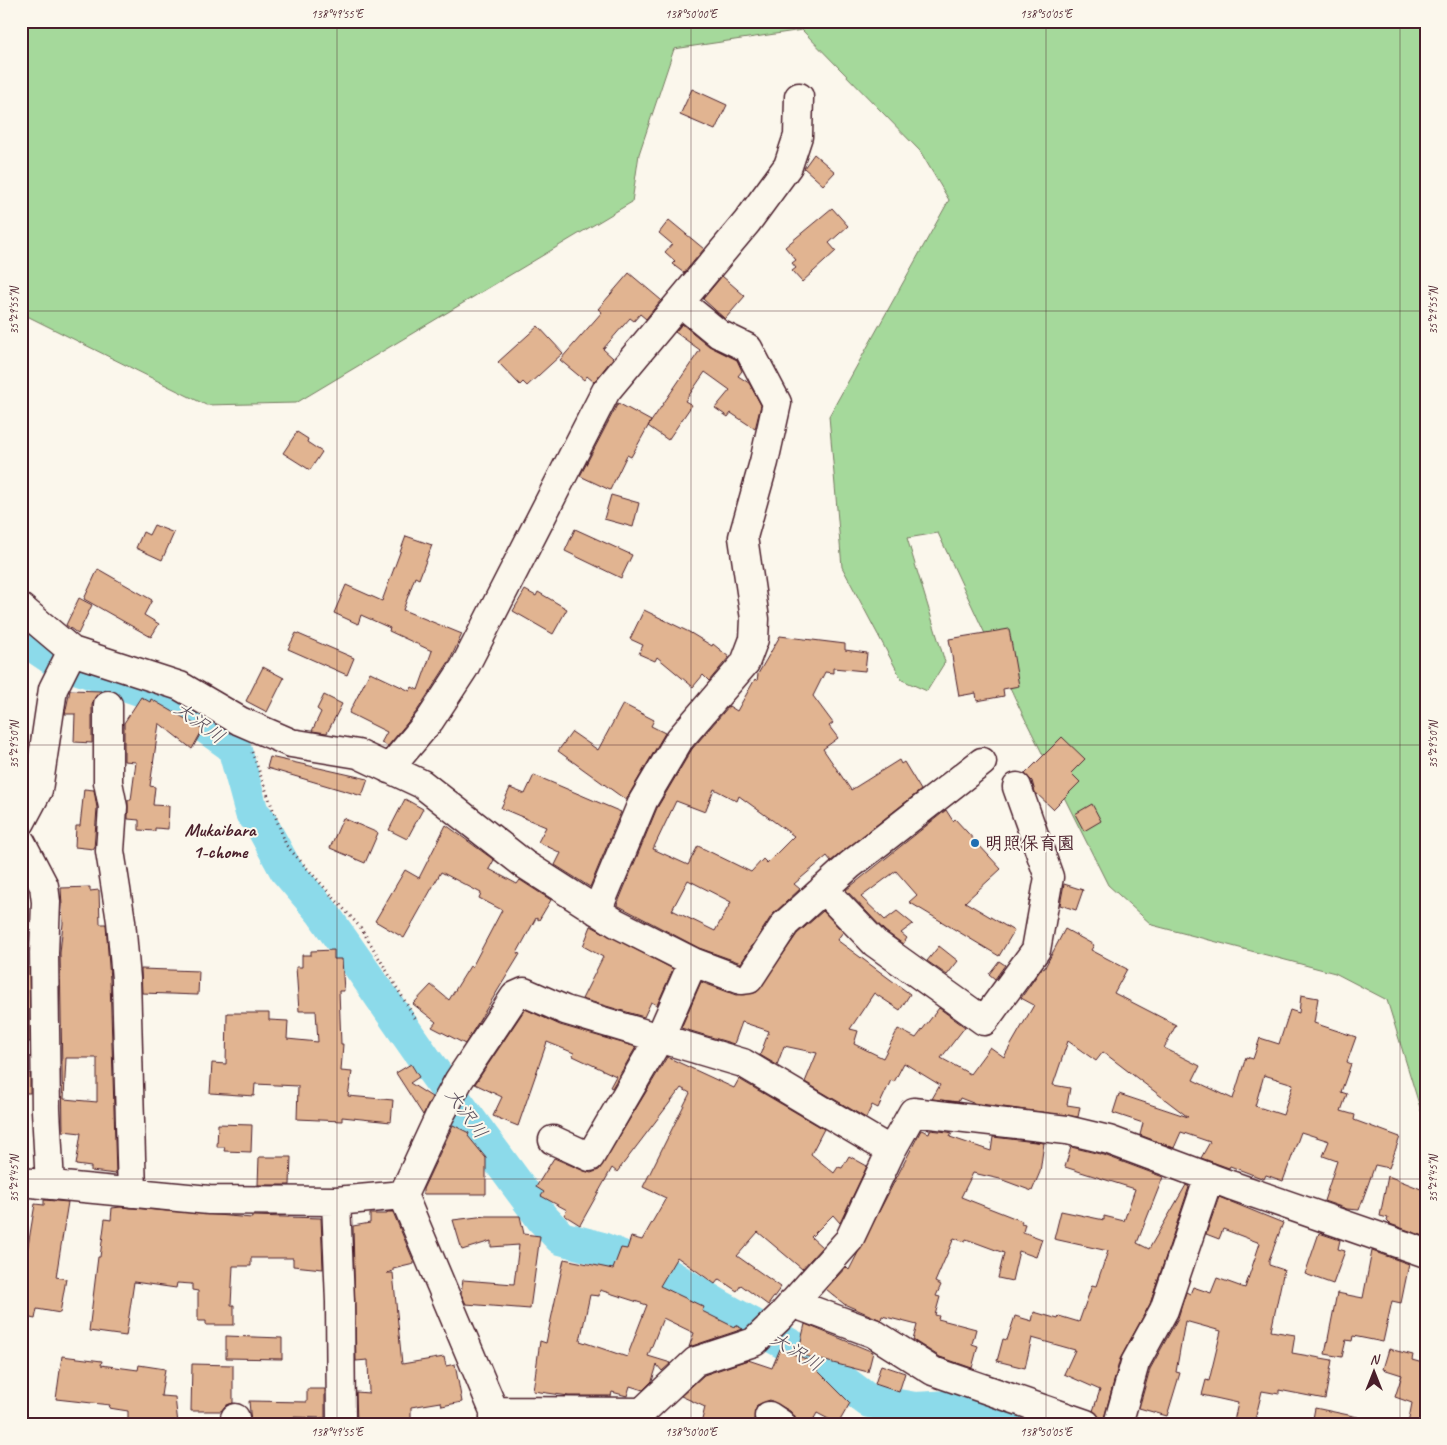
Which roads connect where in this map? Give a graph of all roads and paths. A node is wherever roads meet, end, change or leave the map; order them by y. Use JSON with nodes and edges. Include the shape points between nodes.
{"nodes":[{"id":1,"x":799,"y":97,"type":"dead end"},
{"id":2,"x":680,"y":302,"type":"junction"},
{"id":3,"x":21,"y":608,"type":"edge"},
{"id":4,"x":72,"y":651,"type":"junction"},
{"id":5,"x":108,"y":705,"type":"dead end"},
{"id":6,"x":240,"y":721,"type":"junction"},
{"id":7,"x":982,"y":762,"type":"dead end"},
{"id":8,"x":389,"y":769,"type":"junction"},
{"id":9,"x":1017,"y":787,"type":"dead end"},
{"id":10,"x":21,"y":822,"type":"edge"},
{"id":11,"x":21,"y":842,"type":"edge"},
{"id":12,"x":823,"y":889,"type":"junction"},
{"id":13,"x":597,"y":912,"type":"junction"},
{"id":14,"x":693,"y":962,"type":"junction"},
{"id":15,"x":415,"y":1018,"type":"dead end"},
{"id":16,"x":660,"y":1037,"type":"junction"},
{"id":17,"x":554,"y":1140,"type":"dead end"},
{"id":18,"x":891,"y":1151,"type":"junction"},
{"id":19,"x":1209,"y":1177,"type":"junction"},
{"id":20,"x":21,"y":1182,"type":"edge"},
{"id":21,"x":50,"y":1185,"type":"junction"},
{"id":22,"x":132,"y":1193,"type":"junction"},
{"id":23,"x":403,"y":1195,"type":"junction"},
{"id":24,"x":336,"y":1201,"type":"junction"},
{"id":25,"x":1426,"y":1252,"type":"edge"},
{"id":26,"x":787,"y":1310,"type":"junction"},
{"id":27,"x":1033,"y":1415,"type":"edge"},
{"id":28,"x":494,"y":1417,"type":"edge"},
{"id":29,"x":341,"y":1424,"type":"edge"},
{"id":30,"x":1086,"y":1424,"type":"edge"},
{"id":31,"x":1118,"y":1424,"type":"edge"}],
"edges":[{"from":1,"to":2,"type":"street","via":[[798,136],[788,166],[769,194]]},
{"from":2,"to":8,"type":"street","via":[[606,391],[464,668],[430,720]]},
{"from":2,"to":13,"type":"street","via":[[719,334],[748,348],[777,403],[743,537],[755,619],[754,640],[745,663],[679,740],[656,778],[643,801]]},
{"from":3,"to":4,"type":"street"},
{"from":4,"to":6,"type":"street","via":[[180,686]]},
{"from":4,"to":10,"type":"street","via":[[53,688],[38,790]]},
{"from":5,"to":22,"type":"street","via":[[108,782],[113,807],[110,852],[126,979]]},
{"from":6,"to":8,"type":"street","via":[[291,742],[358,754]]},
{"from":6,"to":15,"type":"path","via":[[286,845],[361,928]]},
{"from":7,"to":12,"type":"street"},
{"from":8,"to":13,"type":"street","via":[[422,784],[524,864]]},
{"from":9,"to":12,"type":"street","via":[[1049,877],[1036,950],[984,1021],[875,943]]},
{"from":11,"to":21,"type":"street","via":[[44,886],[46,902],[46,1110]]},
{"from":12,"to":14,"type":"street","via":[[785,924],[749,979],[741,980]]},
{"from":13,"to":14,"type":"street"},
{"from":14,"to":16,"type":"street"},
{"from":16,"to":17,"type":"street","via":[[590,1157]]},
{"from":16,"to":18,"type":"street","via":[[743,1062]]},
{"from":16,"to":23,"type":"street","via":[[565,1010],[524,992],[515,996],[440,1115]]},
{"from":18,"to":19,"type":"street","via":[[913,1112],[931,1112],[1076,1132],[1109,1140]]},
{"from":18,"to":26,"type":"street","via":[[849,1240]]},
{"from":19,"to":25,"type":"street"},
{"from":19,"to":31,"type":"street","via":[[1164,1310],[1135,1363]]},
{"from":20,"to":21,"type":"street"},
{"from":21,"to":22,"type":"street"},
{"from":22,"to":24,"type":"street","via":[[209,1200]]},
{"from":23,"to":24,"type":"street"},
{"from":23,"to":28,"type":"street"},
{"from":24,"to":29,"type":"street"},
{"from":26,"to":27,"type":"street","via":[[873,1333],[933,1371]]},
{"from":26,"to":28,"type":"street","via":[[754,1342],[696,1361],[642,1412]]},
{"from":27,"to":30,"type":"street"}]}
